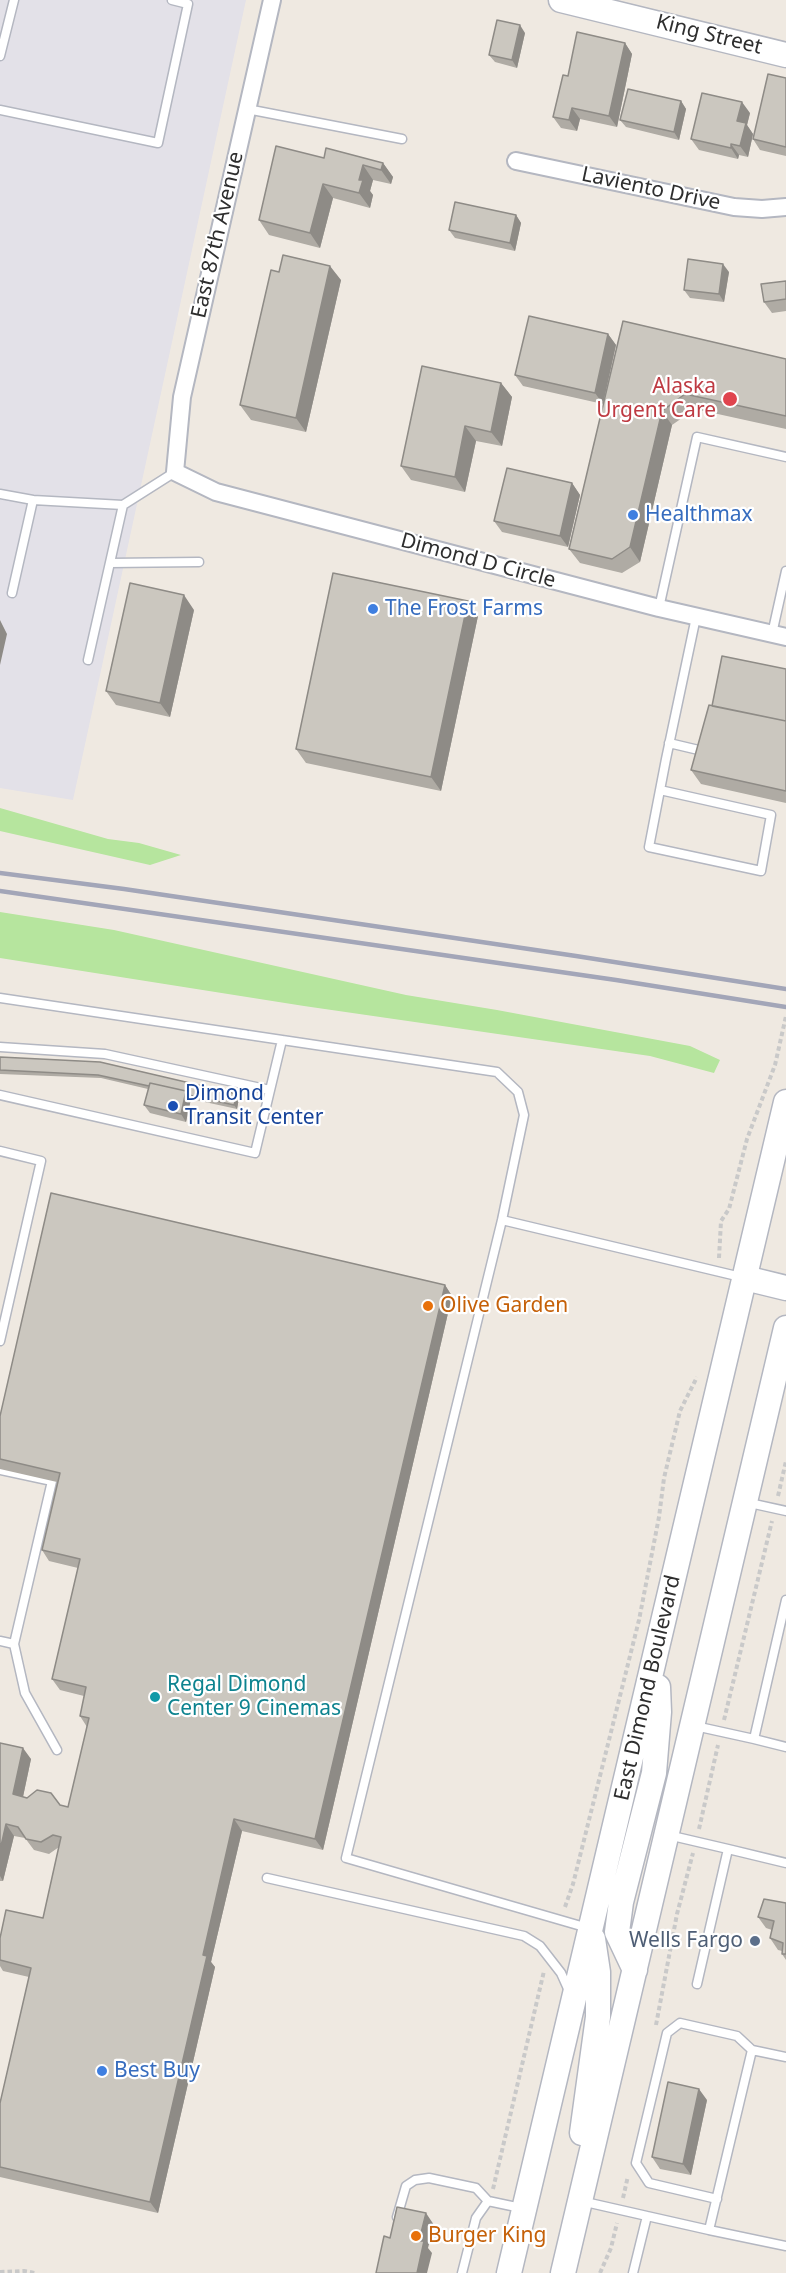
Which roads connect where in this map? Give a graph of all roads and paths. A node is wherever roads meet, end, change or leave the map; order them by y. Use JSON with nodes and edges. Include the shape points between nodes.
{"nodes":[{"id":1,"x":14,"y":0,"type":"edge"},
{"id":2,"x":171,"y":0,"type":"edge"},
{"id":3,"x":272,"y":0,"type":"edge"},
{"id":4,"x":561,"y":0,"type":"edge"},
{"id":5,"x":786,"y":55,"type":"edge"},
{"id":6,"x":0,"y":56,"type":"edge"},
{"id":7,"x":246,"y":109,"type":"junction"},
{"id":8,"x":0,"y":110,"type":"edge"},
{"id":9,"x":402,"y":139,"type":"dead end"},
{"id":10,"x":516,"y":161,"type":"dead end"},
{"id":11,"x":786,"y":207,"type":"edge"},
{"id":12,"x":786,"y":457,"type":"edge"},
{"id":13,"x":175,"y":472,"type":"junction"},
{"id":14,"x":0,"y":494,"type":"edge"},
{"id":15,"x":33,"y":500,"type":"junction"},
{"id":16,"x":123,"y":505,"type":"junction"},
{"id":17,"x":110,"y":562,"type":"junction"},
{"id":18,"x":199,"y":562,"type":"dead end"},
{"id":19,"x":786,"y":571,"type":"edge"},
{"id":20,"x":12,"y":593,"type":"dead end"},
{"id":21,"x":659,"y":608,"type":"junction"},
{"id":22,"x":696,"y":617,"type":"junction"},
{"id":23,"x":779,"y":635,"type":"edge"},
{"id":24,"x":88,"y":660,"type":"dead end"},
{"id":25,"x":669,"y":743,"type":"junction"},
{"id":26,"x":715,"y":754,"type":"edge"},
{"id":27,"x":660,"y":790,"type":"junction"},
{"id":28,"x":0,"y":998,"type":"edge"},
{"id":29,"x":786,"y":1016,"type":"edge"},
{"id":30,"x":282,"y":1040,"type":"junction"},
{"id":31,"x":0,"y":1047,"type":"edge"},
{"id":32,"x":270,"y":1090,"type":"junction"},
{"id":33,"x":0,"y":1095,"type":"edge"},
{"id":34,"x":786,"y":1102,"type":"edge"},
{"id":35,"x":0,"y":1151,"type":"edge"},
{"id":36,"x":502,"y":1220,"type":"junction"},
{"id":37,"x":718,"y":1271,"type":"junction"},
{"id":38,"x":745,"y":1278,"type":"junction"},
{"id":39,"x":786,"y":1288,"type":"edge"},
{"id":40,"x":786,"y":1328,"type":"edge"},
{"id":41,"x":0,"y":1341,"type":"edge"},
{"id":42,"x":699,"y":1373,"type":"dead end"},
{"id":43,"x":786,"y":1461,"type":"edge"},
{"id":44,"x":0,"y":1470,"type":"edge"},
{"id":45,"x":745,"y":1502,"type":"junction"},
{"id":46,"x":775,"y":1509,"type":"junction"},
{"id":47,"x":786,"y":1511,"type":"edge"},
{"id":48,"x":786,"y":1600,"type":"edge"},
{"id":49,"x":0,"y":1641,"type":"edge"},
{"id":50,"x":14,"y":1644,"type":"junction"},
{"id":51,"x":657,"y":1649,"type":"junction"},
{"id":52,"x":692,"y":1725,"type":"junction"},
{"id":53,"x":721,"y":1732,"type":"junction"},
{"id":54,"x":754,"y":1739,"type":"junction"},
{"id":55,"x":786,"y":1747,"type":"edge"},
{"id":56,"x":57,"y":1750,"type":"dead end"},
{"id":57,"x":667,"y":1834,"type":"junction"},
{"id":58,"x":696,"y":1842,"type":"junction"},
{"id":59,"x":728,"y":1849,"type":"junction"},
{"id":60,"x":786,"y":1863,"type":"edge"},
{"id":61,"x":267,"y":1878,"type":"dead end"},
{"id":62,"x":560,"y":1921,"type":"junction"},
{"id":63,"x":591,"y":1929,"type":"junction"},
{"id":64,"x":548,"y":1956,"type":"junction"},
{"id":65,"x":635,"y":1970,"type":"junction"},
{"id":66,"x":697,"y":1984,"type":"dead end"},
{"id":67,"x":574,"y":2003,"type":"junction"},
{"id":68,"x":652,"y":2036,"type":"dead end"},
{"id":69,"x":752,"y":2050,"type":"junction"},
{"id":70,"x":786,"y":2057,"type":"edge"},
{"id":71,"x":717,"y":2199,"type":"junction"},
{"id":72,"x":580,"y":2201,"type":"junction"},
{"id":73,"x":489,"y":2202,"type":"junction"},
{"id":74,"x":525,"y":2208,"type":"junction"},
{"id":75,"x":647,"y":2216,"type":"junction"},
{"id":76,"x":574,"y":2228,"type":"junction"},
{"id":77,"x":709,"y":2230,"type":"junction"},
{"id":78,"x":394,"y":2231,"type":"edge"},
{"id":79,"x":786,"y":2246,"type":"edge"},
{"id":80,"x":0,"y":2272,"type":"edge"},
{"id":81,"x":35,"y":2273,"type":"edge"},
{"id":82,"x":462,"y":2273,"type":"edge"},
{"id":83,"x":510,"y":2273,"type":"edge"},
{"id":84,"x":563,"y":2273,"type":"edge"},
{"id":85,"x":633,"y":2273,"type":"edge"}],
"edges":[{"from":1,"to":6,"type":"lane"},
{"from":2,"to":8,"type":"lane","via":[[188,4],[158,143]]},
{"from":3,"to":7,"type":"street","name":"East 87th Avenue"},
{"from":4,"to":5,"type":"main road","name":"King Street"},
{"from":7,"to":9,"type":"lane"},
{"from":7,"to":13,"type":"street","name":"East 87th Avenue","via":[[182,397]]},
{"from":10,"to":11,"type":"street","name":"Laviento Drive","via":[[734,207]]},
{"from":12,"to":21,"type":"lane","via":[[697,437]]},
{"from":13,"to":16,"type":"lane"},
{"from":13,"to":21,"type":"street","name":"Dimond D Circle","via":[[216,492]]},
{"from":14,"to":15,"type":"lane"},
{"from":15,"to":16,"type":"lane"},
{"from":15,"to":20,"type":"lane"},
{"from":16,"to":17,"type":"lane"},
{"from":17,"to":18,"type":"lane"},
{"from":17,"to":24,"type":"lane"},
{"from":19,"to":23,"type":"lane"},
{"from":21,"to":22,"type":"street","name":"Dimond D Circle"},
{"from":22,"to":23,"type":"street","name":"Dimond D Circle"},
{"from":22,"to":25,"type":"lane"},
{"from":25,"to":26,"type":"lane"},
{"from":25,"to":27,"type":"lane"},
{"from":27,"to":27,"type":"lane","via":[[649,847],[760,871],[771,815]]},
{"from":28,"to":30,"type":"lane"},
{"from":29,"to":37,"type":"path","via":[[775,1065],[747,1139],[729,1209],[721,1221]]},
{"from":30,"to":32,"type":"lane"},
{"from":30,"to":36,"type":"lane","via":[[497,1072],[518,1092],[524,1115]]},
{"from":31,"to":32,"type":"lane","via":[[105,1054]]},
{"from":32,"to":33,"type":"lane","via":[[255,1153]]},
{"from":34,"to":38,"type":"main road","name":"East Dimond Boulevard"},
{"from":35,"to":41,"type":"lane","via":[[40,1161]]},
{"from":36,"to":37,"type":"lane"},
{"from":36,"to":62,"type":"lane","via":[[346,1858]]},
{"from":37,"to":38,"type":"lane"},
{"from":38,"to":39,"type":"main road"},
{"from":38,"to":51,"type":"main road","name":"East Dimond Boulevard"},
{"from":40,"to":45,"type":"main road"},
{"from":42,"to":62,"type":"path","via":[[680,1411],[639,1620],[573,1884]]},
{"from":43,"to":46,"type":"path"},
{"from":44,"to":50,"type":"lane","via":[[52,1481]]},
{"from":45,"to":46,"type":"lane"},
{"from":45,"to":52,"type":"main road"},
{"from":46,"to":47,"type":"lane"},
{"from":46,"to":53,"type":"path"},
{"from":48,"to":54,"type":"lane"},
{"from":49,"to":50,"type":"lane"},
{"from":50,"to":56,"type":"lane","via":[[25,1693]]},
{"from":51,"to":63,"type":"main road","name":"East Dimond Boulevard"},
{"from":51,"to":65,"type":"main road","via":[[659,1712],[654,1773],[617,1932]]},
{"from":52,"to":53,"type":"lane"},
{"from":52,"to":57,"type":"main road"},
{"from":53,"to":54,"type":"lane"},
{"from":53,"to":58,"type":"path"},
{"from":54,"to":55,"type":"lane"},
{"from":57,"to":58,"type":"lane"},
{"from":57,"to":65,"type":"main road"},
{"from":58,"to":59,"type":"lane"},
{"from":58,"to":68,"type":"path"},
{"from":59,"to":60,"type":"lane"},
{"from":59,"to":66,"type":"lane"},
{"from":61,"to":64,"type":"lane","via":[[524,1936]]},
{"from":62,"to":63,"type":"lane"},
{"from":63,"to":67,"type":"main road","name":"East Dimond Boulevard"},
{"from":63,"to":76,"type":"main road","via":[[598,1972],[598,2016],[580,2147]]},
{"from":64,"to":67,"type":"lane","via":[[561,1973]]},
{"from":64,"to":73,"type":"path"},
{"from":65,"to":72,"type":"main road"},
{"from":67,"to":74,"type":"main road","name":"East Dimond Boulevard"},
{"from":69,"to":70,"type":"lane"},
{"from":69,"to":71,"type":"lane"},
{"from":69,"to":71,"type":"lane","via":[[737,2036],[680,2024],[667,2033],[636,2163],[649,2183]]},
{"from":71,"to":77,"type":"lane"},
{"from":72,"to":75,"type":"lane"},
{"from":72,"to":76,"type":"main road"},
{"from":73,"to":74,"type":"lane"},
{"from":73,"to":78,"type":"lane","via":[[476,2188],[429,2178],[415,2180],[406,2186]]},
{"from":73,"to":82,"type":"lane","via":[[476,2218]]},
{"from":74,"to":83,"type":"main road","name":"East Dimond Boulevard"},
{"from":75,"to":77,"type":"lane"},
{"from":75,"to":85,"type":"lane"},
{"from":76,"to":84,"type":"main road"},
{"from":77,"to":79,"type":"lane"},
{"from":80,"to":81,"type":"path"}]}
